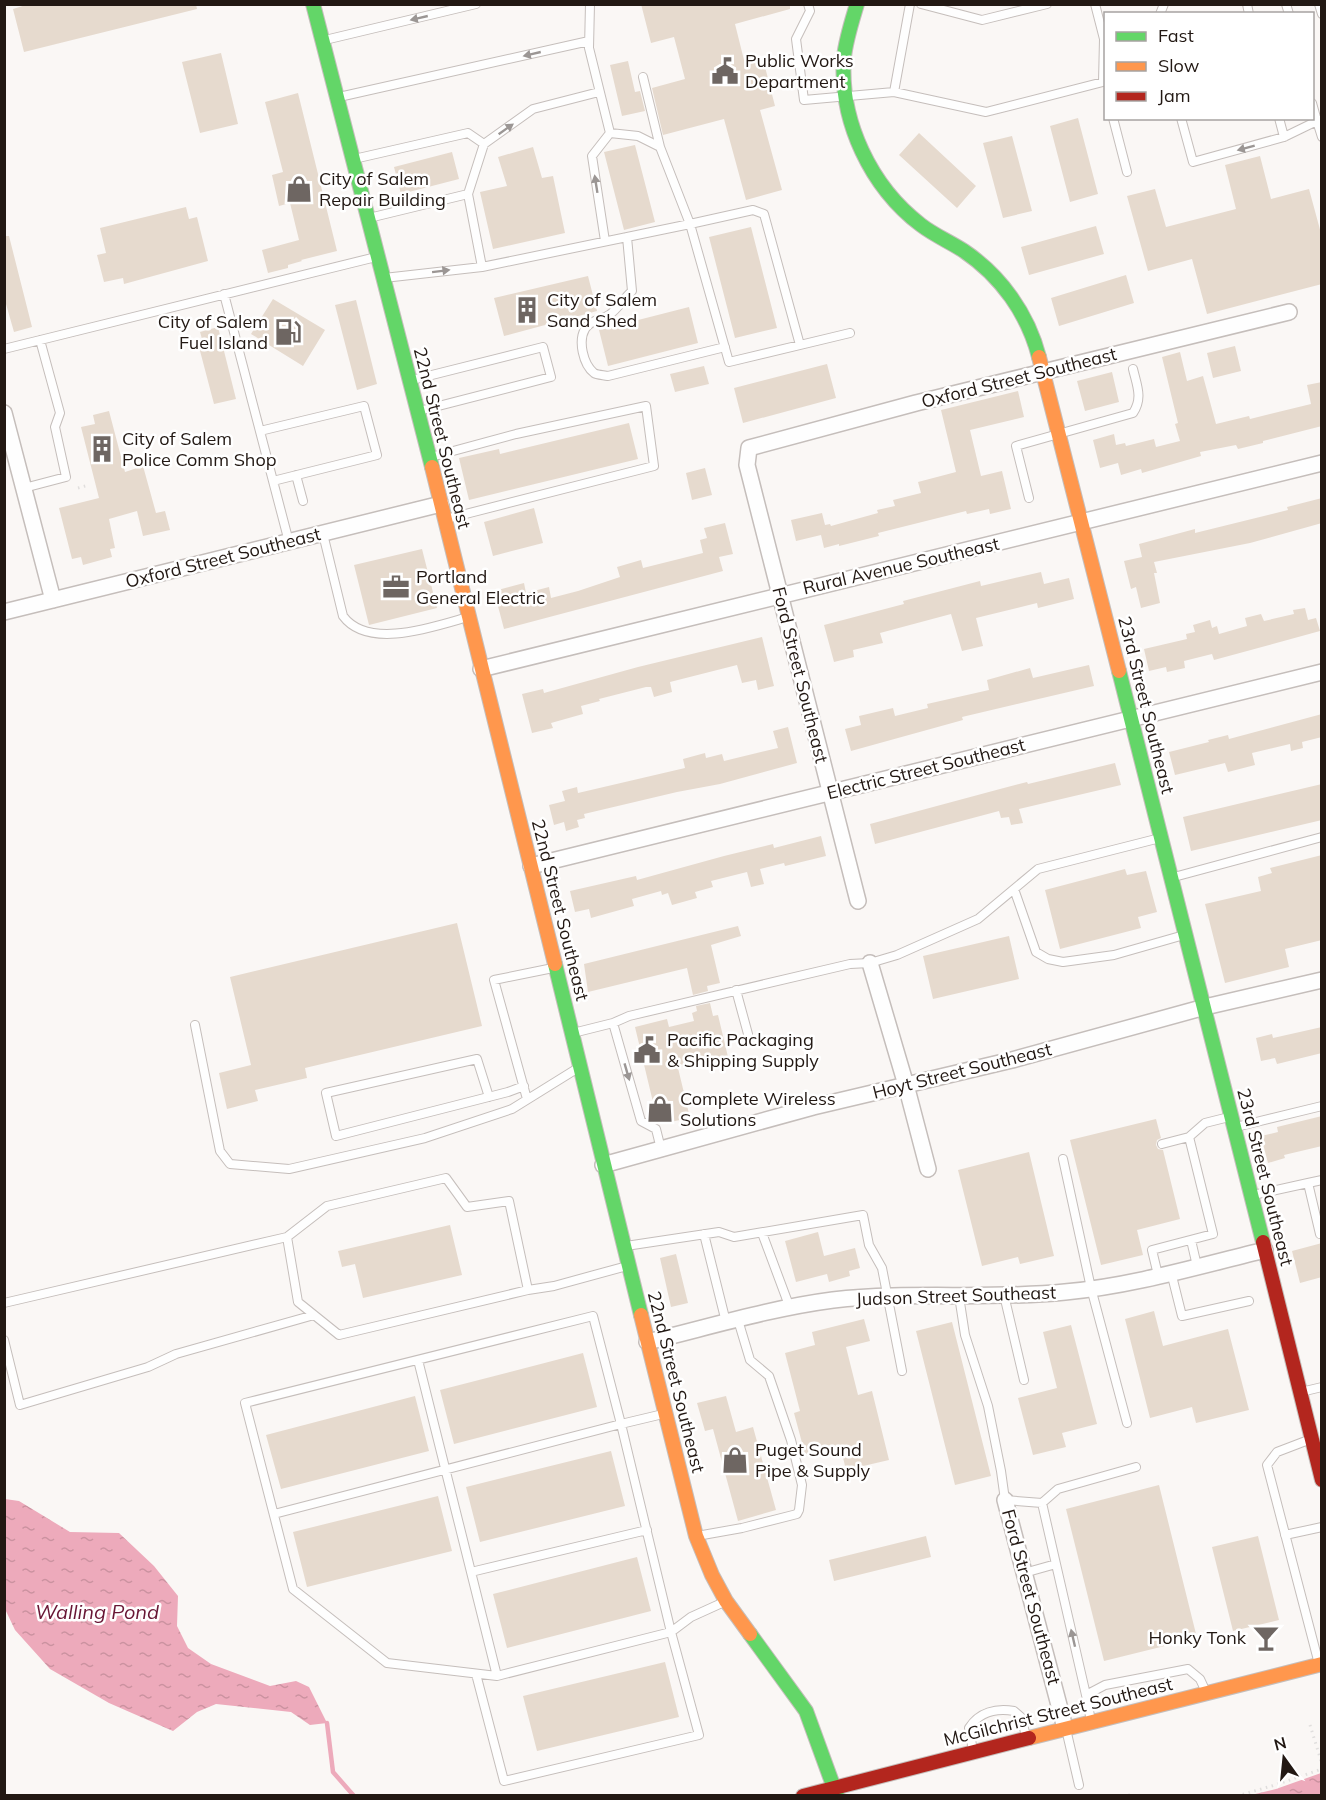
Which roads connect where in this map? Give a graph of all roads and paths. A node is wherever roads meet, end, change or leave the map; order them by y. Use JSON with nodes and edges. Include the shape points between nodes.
{"nodes":[{"id":1,"x":313,"y":4,"type":"edge"},
{"id":2,"x":476,"y":4,"type":"edge"},
{"id":3,"x":590,"y":4,"type":"edge"},
{"id":4,"x":808,"y":4,"type":"edge"},
{"id":5,"x":857,"y":4,"type":"edge"},
{"id":6,"x":910,"y":4,"type":"edge"},
{"id":7,"x":921,"y":4,"type":"edge"},
{"id":8,"x":1047,"y":4,"type":"edge"},
{"id":9,"x":1095,"y":4,"type":"edge"},
{"id":10,"x":1319,"y":4,"type":"edge"},
{"id":11,"x":1322,"y":14,"type":"edge"},
{"id":12,"x":322,"y":41,"type":"junction"},
{"id":13,"x":589,"y":41,"type":"junction"},
{"id":14,"x":643,"y":77,"type":"dead end"},
{"id":15,"x":1104,"y":86,"type":"edge"},
{"id":16,"x":599,"y":92,"type":"junction"},
{"id":17,"x":894,"y":92,"type":"junction"},
{"id":18,"x":847,"y":95,"type":"junction"},
{"id":19,"x":337,"y":98,"type":"junction"},
{"id":20,"x":1114,"y":120,"type":"edge"},
{"id":21,"x":1182,"y":120,"type":"edge"},
{"id":22,"x":1280,"y":120,"type":"edge"},
{"id":23,"x":1319,"y":120,"type":"edge"},
{"id":24,"x":610,"y":134,"type":"junction"},
{"id":25,"x":1284,"y":137,"type":"junction"},
{"id":26,"x":1322,"y":137,"type":"edge"},
{"id":27,"x":484,"y":144,"type":"junction"},
{"id":28,"x":660,"y":147,"type":"junction"},
{"id":29,"x":352,"y":159,"type":"junction"},
{"id":30,"x":1128,"y":172,"type":"dead end"},
{"id":31,"x":468,"y":194,"type":"junction"},
{"id":32,"x":367,"y":218,"type":"junction"},
{"id":33,"x":690,"y":224,"type":"junction"},
{"id":34,"x":627,"y":237,"type":"junction"},
{"id":35,"x":605,"y":241,"type":"junction"},
{"id":36,"x":377,"y":256,"type":"junction"},
{"id":37,"x":482,"y":267,"type":"junction"},
{"id":38,"x":383,"y":278,"type":"junction"},
{"id":39,"x":224,"y":294,"type":"junction"},
{"id":40,"x":1289,"y":312,"type":"dead end"},
{"id":41,"x":850,"y":333,"type":"dead end"},
{"id":42,"x":40,"y":340,"type":"junction"},
{"id":43,"x":800,"y":345,"type":"junction"},
{"id":44,"x":725,"y":347,"type":"junction"},
{"id":45,"x":4,"y":349,"type":"edge"},
{"id":46,"x":1132,"y":369,"type":"dead end"},
{"id":47,"x":1044,"y":372,"type":"junction"},
{"id":48,"x":409,"y":381,"type":"junction"},
{"id":49,"x":417,"y":412,"type":"junction"},
{"id":50,"x":4,"y":413,"type":"edge"},
{"id":51,"x":260,"y":431,"type":"junction"},
{"id":52,"x":1059,"y":435,"type":"junction"},
{"id":53,"x":749,"y":448,"type":"joint"},
{"id":54,"x":429,"y":457,"type":"junction"},
{"id":55,"x":1322,"y":463,"type":"edge"},
{"id":56,"x":296,"y":475,"type":"junction"},
{"id":57,"x":273,"y":481,"type":"junction"},
{"id":58,"x":89,"y":485,"type":"dead end"},
{"id":59,"x":24,"y":488,"type":"junction"},
{"id":60,"x":78,"y":488,"type":"dead end"},
{"id":61,"x":1029,"y":498,"type":"dead end"},
{"id":62,"x":303,"y":501,"type":"dead end"},
{"id":63,"x":443,"y":512,"type":"junction"},
{"id":64,"x":1081,"y":523,"type":"junction"},
{"id":65,"x":323,"y":534,"type":"junction"},
{"id":66,"x":289,"y":542,"type":"junction"},
{"id":67,"x":780,"y":595,"type":"junction"},
{"id":68,"x":53,"y":600,"type":"junction"},
{"id":69,"x":4,"y":612,"type":"edge"},
{"id":70,"x":468,"y":617,"type":"junction"},
{"id":71,"x":481,"y":669,"type":"junction"},
{"id":72,"x":1322,"y":672,"type":"edge"},
{"id":73,"x":1131,"y":719,"type":"junction"},
{"id":74,"x":830,"y":793,"type":"junction"},
{"id":75,"x":1322,"y":837,"type":"edge"},
{"id":76,"x":1162,"y":838,"type":"junction"},
{"id":77,"x":531,"y":866,"type":"junction"},
{"id":78,"x":1172,"y":878,"type":"junction"},
{"id":79,"x":1014,"y":889,"type":"junction"},
{"id":80,"x":858,"y":901,"type":"dead end"},
{"id":81,"x":1187,"y":935,"type":"junction"},
{"id":82,"x":870,"y":963,"type":"junction"},
{"id":83,"x":555,"y":967,"type":"junction"},
{"id":84,"x":1322,"y":980,"type":"edge"},
{"id":85,"x":736,"y":990,"type":"junction"},
{"id":86,"x":1205,"y":1008,"type":"junction"},
{"id":87,"x":613,"y":1023,"type":"junction"},
{"id":88,"x":195,"y":1025,"type":"dead end"},
{"id":89,"x":572,"y":1033,"type":"junction"},
{"id":90,"x":748,"y":1034,"type":"dead end"},
{"id":91,"x":579,"y":1067,"type":"junction"},
{"id":92,"x":906,"y":1085,"type":"junction"},
{"id":93,"x":524,"y":1086,"type":"junction"},
{"id":94,"x":489,"y":1097,"type":"junction"},
{"id":95,"x":527,"y":1099,"type":"junction"},
{"id":96,"x":1322,"y":1106,"type":"edge"},
{"id":97,"x":1233,"y":1122,"type":"junction"},
{"id":98,"x":1189,"y":1137,"type":"junction"},
{"id":99,"x":1162,"y":1144,"type":"dead end"},
{"id":100,"x":661,"y":1149,"type":"junction"},
{"id":101,"x":1063,"y":1159,"type":"dead end"},
{"id":102,"x":603,"y":1165,"type":"junction"},
{"id":103,"x":928,"y":1169,"type":"dead end"},
{"id":104,"x":1322,"y":1180,"type":"edge"},
{"id":105,"x":1308,"y":1183,"type":"junction"},
{"id":106,"x":1251,"y":1196,"type":"junction"},
{"id":107,"x":704,"y":1233,"type":"junction"},
{"id":108,"x":762,"y":1233,"type":"junction"},
{"id":109,"x":1320,"y":1234,"type":"dead end"},
{"id":110,"x":287,"y":1237,"type":"junction"},
{"id":111,"x":1191,"y":1240,"type":"junction"},
{"id":112,"x":624,"y":1246,"type":"junction"},
{"id":113,"x":1265,"y":1250,"type":"junction"},
{"id":114,"x":628,"y":1265,"type":"junction"},
{"id":115,"x":1197,"y":1266,"type":"junction"},
{"id":116,"x":1165,"y":1274,"type":"junction"},
{"id":117,"x":1091,"y":1288,"type":"junction"},
{"id":118,"x":528,"y":1290,"type":"junction"},
{"id":119,"x":959,"y":1295,"type":"junction"},
{"id":120,"x":1004,"y":1295,"type":"junction"},
{"id":121,"x":888,"y":1296,"type":"junction"},
{"id":122,"x":1249,"y":1301,"type":"dead end"},
{"id":123,"x":4,"y":1303,"type":"edge"},
{"id":124,"x":790,"y":1308,"type":"junction"},
{"id":125,"x":314,"y":1315,"type":"junction"},
{"id":126,"x":732,"y":1321,"type":"junction"},
{"id":127,"x":4,"y":1340,"type":"edge"},
{"id":128,"x":647,"y":1342,"type":"junction"},
{"id":129,"x":418,"y":1359,"type":"junction"},
{"id":130,"x":902,"y":1371,"type":"dead end"},
{"id":131,"x":1024,"y":1380,"type":"dead end"},
{"id":132,"x":1322,"y":1387,"type":"edge"},
{"id":133,"x":1300,"y":1392,"type":"junction"},
{"id":134,"x":665,"y":1413,"type":"junction"},
{"id":135,"x":1127,"y":1423,"type":"dead end"},
{"id":136,"x":621,"y":1424,"type":"junction"},
{"id":137,"x":1311,"y":1439,"type":"junction"},
{"id":138,"x":1319,"y":1456,"type":"edge"},
{"id":139,"x":1136,"y":1467,"type":"dead end"},
{"id":140,"x":446,"y":1471,"type":"junction"},
{"id":141,"x":1322,"y":1480,"type":"edge"},
{"id":142,"x":1005,"y":1500,"type":"junction"},
{"id":143,"x":1042,"y":1503,"type":"junction"},
{"id":144,"x":274,"y":1514,"type":"junction"},
{"id":145,"x":1322,"y":1527,"type":"edge"},
{"id":146,"x":647,"y":1530,"type":"junction"},
{"id":147,"x":1285,"y":1535,"type":"junction"},
{"id":148,"x":696,"y":1536,"type":"junction"},
{"id":149,"x":1056,"y":1564,"type":"junction"},
{"id":150,"x":471,"y":1572,"type":"junction"},
{"id":151,"x":1024,"y":1573,"type":"junction"},
{"id":152,"x":726,"y":1601,"type":"junction"},
{"id":153,"x":671,"y":1632,"type":"junction"},
{"id":154,"x":1320,"y":1665,"type":"edge"},
{"id":155,"x":476,"y":1674,"type":"junction"},
{"id":156,"x":497,"y":1676,"type":"junction"},
{"id":157,"x":1206,"y":1693,"type":"junction"},
{"id":158,"x":1086,"y":1695,"type":"junction"},
{"id":159,"x":1091,"y":1721,"type":"junction"},
{"id":160,"x":1310,"y":1725,"type":"dead end"},
{"id":161,"x":1065,"y":1728,"type":"junction"},
{"id":162,"x":1026,"y":1738,"type":"junction"},
{"id":163,"x":973,"y":1752,"type":"junction"},
{"id":164,"x":1322,"y":1764,"type":"edge"},
{"id":165,"x":1322,"y":1769,"type":"edge"},
{"id":166,"x":1079,"y":1785,"type":"dead end"},
{"id":167,"x":836,"y":1792,"type":"edge"},
{"id":168,"x":803,"y":1796,"type":"edge"},
{"id":169,"x":1237,"y":1796,"type":"edge"}],
"edges":[{"from":1,"to":12,"type":"street","name":"22nd Street Southeast"},
{"from":2,"to":12,"type":"lane","one_way":true},
{"from":3,"to":13,"type":"lane"},
{"from":4,"to":18,"type":"lane","via":[[810,11],[796,39],[804,100]]},
{"from":5,"to":18,"type":"street","name":"23rd Street Southeast","via":[[844,57]]},
{"from":6,"to":17,"type":"lane"},
{"from":7,"to":8,"type":"lane","via":[[982,20]]},
{"from":9,"to":15,"type":"lane","via":[[1104,39]]},
{"from":10,"to":11,"type":"lane"},
{"from":12,"to":19,"type":"street","name":"22nd Street Southeast"},
{"from":13,"to":16,"type":"lane"},
{"from":13,"to":19,"type":"lane","one_way":true},
{"from":14,"to":28,"type":"lane"},
{"from":15,"to":17,"type":"lane","via":[[986,112]]},
{"from":16,"to":24,"type":"lane"},
{"from":27,"to":16,"type":"lane","one_way":true,"via":[[533,110]]},
{"from":17,"to":18,"type":"lane"},
{"from":18,"to":47,"type":"street","name":"23rd Street Southeast","via":[[865,160],[880,183],[900,207],[969,255],[1009,292],[1033,335]]},
{"from":19,"to":29,"type":"street","name":"22nd Street Southeast"},
{"from":20,"to":30,"type":"lane"},
{"from":25,"to":21,"type":"lane","one_way":true,"via":[[1193,162]]},
{"from":22,"to":25,"type":"lane"},
{"from":23,"to":25,"type":"lane"},
{"from":23,"to":26,"type":"lane"},
{"from":24,"to":28,"type":"lane","via":[[638,136]]},
{"from":35,"to":24,"type":"lane","one_way":true,"via":[[592,156]]},
{"from":27,"to":29,"type":"lane","via":[[468,133]]},
{"from":27,"to":31,"type":"lane"},
{"from":28,"to":33,"type":"lane"},
{"from":29,"to":32,"type":"street","name":"22nd Street Southeast"},
{"from":31,"to":32,"type":"lane"},
{"from":31,"to":37,"type":"lane"},
{"from":32,"to":36,"type":"street","name":"22nd Street Southeast"},
{"from":33,"to":34,"type":"lane"},
{"from":33,"to":43,"type":"lane","via":[[753,210],[765,214]]},
{"from":33,"to":44,"type":"lane"},
{"from":34,"to":35,"type":"lane"},
{"from":34,"to":44,"type":"lane","via":[[632,291],[615,311],[593,321],[581,340],[586,363],[595,374],[608,376]]},
{"from":35,"to":37,"type":"lane"},
{"from":36,"to":38,"type":"street","name":"22nd Street Southeast"},
{"from":36,"to":39,"type":"lane"},
{"from":38,"to":37,"type":"lane","one_way":true},
{"from":38,"to":48,"type":"street","name":"22nd Street Southeast"},
{"from":39,"to":42,"type":"lane"},
{"from":39,"to":51,"type":"lane"},
{"from":40,"to":47,"type":"street","name":"Oxford Street Southeast"},
{"from":41,"to":43,"type":"lane"},
{"from":42,"to":45,"type":"lane"},
{"from":42,"to":59,"type":"lane","via":[[60,413],[55,427],[66,477]]},
{"from":43,"to":44,"type":"lane","via":[[729,362]]},
{"from":46,"to":52,"type":"lane","via":[[1140,398],[1133,413]]},
{"from":47,"to":52,"type":"street","name":"23rd Street Southeast"},
{"from":47,"to":53,"type":"street","name":"Oxford Street Southeast"},
{"from":48,"to":49,"type":"street","name":"22nd Street Southeast"},
{"from":48,"to":49,"type":"lane","via":[[543,347],[551,377]]},
{"from":49,"to":54,"type":"street","name":"22nd Street Southeast"},
{"from":50,"to":59,"type":"street"},
{"from":51,"to":56,"type":"lane","via":[[364,406],[377,455]]},
{"from":51,"to":57,"type":"lane"},
{"from":52,"to":61,"type":"lane","via":[[1016,446]]},
{"from":52,"to":64,"type":"street","name":"23rd Street Southeast"},
{"from":53,"to":67,"type":"street","name":"Ford Street Southeast","via":[[747,465]]},
{"from":54,"to":63,"type":"street","name":"22nd Street Southeast"},
{"from":54,"to":63,"type":"lane","via":[[646,406],[654,466]]},
{"from":55,"to":64,"type":"street","name":"Rural Avenue Southeast"},
{"from":56,"to":57,"type":"lane"},
{"from":56,"to":62,"type":"lane"},
{"from":57,"to":66,"type":"lane"},
{"from":58,"to":60,"type":"path"},
{"from":59,"to":68,"type":"street"},
{"from":63,"to":65,"type":"street","name":"Oxford Street Southeast"},
{"from":63,"to":70,"type":"street","name":"22nd Street Southeast"},
{"from":64,"to":67,"type":"street","name":"Rural Avenue Southeast"},
{"from":64,"to":73,"type":"street","name":"23rd Street Southeast"},
{"from":65,"to":66,"type":"street","name":"Oxford Street Southeast"},
{"from":65,"to":70,"type":"lane","via":[[343,616],[350,625],[390,635]]},
{"from":66,"to":68,"type":"street","name":"Oxford Street Southeast"},
{"from":67,"to":71,"type":"street","name":"Rural Avenue Southeast"},
{"from":67,"to":74,"type":"street","name":"Ford Street Southeast"},
{"from":68,"to":69,"type":"street","name":"Oxford Street Southeast"},
{"from":70,"to":71,"type":"street","name":"22nd Street Southeast"},
{"from":71,"to":77,"type":"street","name":"22nd Street Southeast"},
{"from":72,"to":73,"type":"street","name":"Electric Street Southeast"},
{"from":73,"to":74,"type":"street","name":"Electric Street Southeast"},
{"from":73,"to":76,"type":"street","name":"23rd Street Southeast"},
{"from":74,"to":77,"type":"street","name":"Electric Street Southeast"},
{"from":74,"to":80,"type":"street","name":"Ford Street Southeast"},
{"from":75,"to":78,"type":"lane"},
{"from":76,"to":78,"type":"street","name":"23rd Street Southeast"},
{"from":76,"to":79,"type":"lane","via":[[1038,869]]},
{"from":77,"to":83,"type":"street","name":"22nd Street Southeast"},
{"from":78,"to":81,"type":"street","name":"23rd Street Southeast"},
{"from":79,"to":81,"type":"lane","via":[[1036,952],[1048,959],[1063,962],[1114,955]]},
{"from":79,"to":82,"type":"lane","via":[[978,919]]},
{"from":81,"to":86,"type":"street","name":"23rd Street Southeast"},
{"from":82,"to":85,"type":"lane"},
{"from":82,"to":92,"type":"street"},
{"from":83,"to":89,"type":"street","name":"22nd Street Southeast"},
{"from":83,"to":93,"type":"lane","via":[[494,980]]},
{"from":84,"to":86,"type":"street","name":"Hoyt Street Southeast"},
{"from":85,"to":87,"type":"lane"},
{"from":85,"to":90,"type":"lane"},
{"from":86,"to":92,"type":"street","name":"Hoyt Street Southeast"},
{"from":86,"to":97,"type":"street","name":"23rd Street Southeast"},
{"from":87,"to":89,"type":"lane"},
{"from":87,"to":100,"type":"lane","one_way":true,"via":[[641,1121],[656,1129]]},
{"from":88,"to":95,"type":"lane","via":[[220,1151],[230,1164],[289,1169],[425,1138],[510,1110]]},
{"from":89,"to":91,"type":"street","name":"22nd Street Southeast"},
{"from":91,"to":95,"type":"lane"},
{"from":91,"to":102,"type":"street","name":"22nd Street Southeast"},
{"from":92,"to":100,"type":"street","name":"Hoyt Street Southeast"},
{"from":92,"to":103,"type":"street"},
{"from":93,"to":94,"type":"lane"},
{"from":93,"to":95,"type":"lane"},
{"from":94,"to":94,"type":"lane","via":[[336,1136],[326,1093],[477,1059]]},
{"from":96,"to":97,"type":"lane"},
{"from":97,"to":98,"type":"lane","via":[[1206,1123]]},
{"from":97,"to":106,"type":"street","name":"23rd Street Southeast"},
{"from":98,"to":99,"type":"lane"},
{"from":98,"to":111,"type":"lane","via":[[1213,1234]]},
{"from":100,"to":102,"type":"street","name":"Hoyt Street Southeast"},
{"from":101,"to":117,"type":"lane"},
{"from":102,"to":112,"type":"street","name":"22nd Street Southeast"},
{"from":104,"to":105,"type":"lane"},
{"from":105,"to":106,"type":"lane"},
{"from":105,"to":109,"type":"lane"},
{"from":106,"to":113,"type":"street","name":"23rd Street Southeast"},
{"from":107,"to":108,"type":"lane","via":[[720,1232],[734,1237]]},
{"from":107,"to":112,"type":"lane"},
{"from":107,"to":126,"type":"lane"},
{"from":108,"to":121,"type":"lane","via":[[863,1215],[869,1245],[882,1268]]},
{"from":108,"to":124,"type":"lane"},
{"from":110,"to":118,"type":"lane","via":[[327,1206],[446,1178],[467,1207],[509,1201]]},
{"from":110,"to":123,"type":"lane"},
{"from":110,"to":125,"type":"lane","via":[[298,1302]]},
{"from":111,"to":115,"type":"lane"},
{"from":111,"to":116,"type":"lane","via":[[1152,1250]]},
{"from":112,"to":114,"type":"street","name":"22nd Street Southeast"},
{"from":113,"to":115,"type":"street","name":"Judson Street Southeast"},
{"from":113,"to":133,"type":"street","name":"23rd Street Southeast"},
{"from":114,"to":118,"type":"lane"},
{"from":114,"to":128,"type":"street","name":"22nd Street Southeast"},
{"from":115,"to":116,"type":"street","name":"Judson Street Southeast"},
{"from":116,"to":117,"type":"street","name":"Judson Street Southeast"},
{"from":116,"to":122,"type":"lane","via":[[1182,1316]]},
{"from":117,"to":120,"type":"street","name":"Judson Street Southeast"},
{"from":117,"to":135,"type":"lane"},
{"from":118,"to":125,"type":"lane","via":[[339,1335]]},
{"from":119,"to":120,"type":"street","name":"Judson Street Southeast"},
{"from":119,"to":121,"type":"street","name":"Judson Street Southeast"},
{"from":119,"to":142,"type":"lane","via":[[965,1335],[988,1406]]},
{"from":120,"to":131,"type":"lane"},
{"from":121,"to":124,"type":"street","name":"Judson Street Southeast"},
{"from":121,"to":130,"type":"lane"},
{"from":124,"to":126,"type":"street","name":"Judson Street Southeast"},
{"from":125,"to":127,"type":"lane","via":[[176,1354],[148,1367],[20,1405]]},
{"from":126,"to":128,"type":"street","name":"Judson Street Southeast"},
{"from":126,"to":148,"type":"lane","via":[[750,1360],[769,1376],[802,1485],[799,1510],[797,1514],[742,1528]]},
{"from":128,"to":134,"type":"street","name":"22nd Street Southeast"},
{"from":129,"to":136,"type":"lane","via":[[592,1316]]},
{"from":129,"to":140,"type":"lane"},
{"from":129,"to":144,"type":"lane","via":[[245,1403]]},
{"from":132,"to":133,"type":"lane"},
{"from":133,"to":137,"type":"street","name":"23rd Street Southeast"},
{"from":134,"to":136,"type":"lane"},
{"from":134,"to":148,"type":"street","name":"22nd Street Southeast"},
{"from":136,"to":140,"type":"lane"},
{"from":136,"to":146,"type":"lane"},
{"from":137,"to":138,"type":"street","name":"23rd Street Southeast"},
{"from":137,"to":147,"type":"lane","via":[[1277,1452],[1267,1465]]},
{"from":138,"to":141,"type":"street","name":"23rd Street Southeast"},
{"from":139,"to":143,"type":"lane","via":[[1058,1489]]},
{"from":140,"to":144,"type":"lane"},
{"from":140,"to":150,"type":"lane"},
{"from":142,"to":143,"type":"lane"},
{"from":142,"to":151,"type":"street","name":"Ford Street Southeast"},
{"from":143,"to":149,"type":"lane"},
{"from":144,"to":155,"type":"lane","via":[[293,1589],[387,1663]]},
{"from":145,"to":147,"type":"lane"},
{"from":146,"to":150,"type":"lane"},
{"from":146,"to":153,"type":"lane"},
{"from":147,"to":154,"type":"lane"},
{"from":148,"to":152,"type":"street","name":"22nd Street Southeast"},
{"from":149,"to":151,"type":"lane"},
{"from":158,"to":149,"type":"lane","one_way":true},
{"from":150,"to":156,"type":"lane"},
{"from":151,"to":161,"type":"street","name":"Ford Street Southeast"},
{"from":152,"to":153,"type":"lane","via":[[691,1617]]},
{"from":152,"to":167,"type":"street","name":"22nd Street Southeast","via":[[806,1711]]},
{"from":153,"to":155,"type":"lane","via":[[699,1735],[504,1781]]},
{"from":153,"to":156,"type":"lane"},
{"from":154,"to":157,"type":"street","name":"McGilchrist Street Southeast"},
{"from":155,"to":156,"type":"lane"},
{"from":157,"to":158,"type":"lane","via":[[1200,1679],[1188,1669],[1105,1685]]},
{"from":157,"to":159,"type":"street","name":"McGilchrist Street Southeast"},
{"from":158,"to":159,"type":"lane"},
{"from":159,"to":161,"type":"street","name":"McGilchrist Street Southeast"},
{"from":160,"to":164,"type":"path"},
{"from":161,"to":162,"type":"street","name":"McGilchrist Street Southeast"},
{"from":161,"to":166,"type":"lane"},
{"from":162,"to":163,"type":"street","name":"McGilchrist Street Southeast"},
{"from":162,"to":163,"type":"lane","via":[[1021,1717],[1014,1711],[994,1710],[974,1719],[969,1728]]},
{"from":163,"to":167,"type":"street","name":"McGilchrist Street Southeast"},
{"from":165,"to":169,"type":"path"},
{"from":167,"to":168,"type":"street","name":"McGilchrist Street Southeast"}]}
